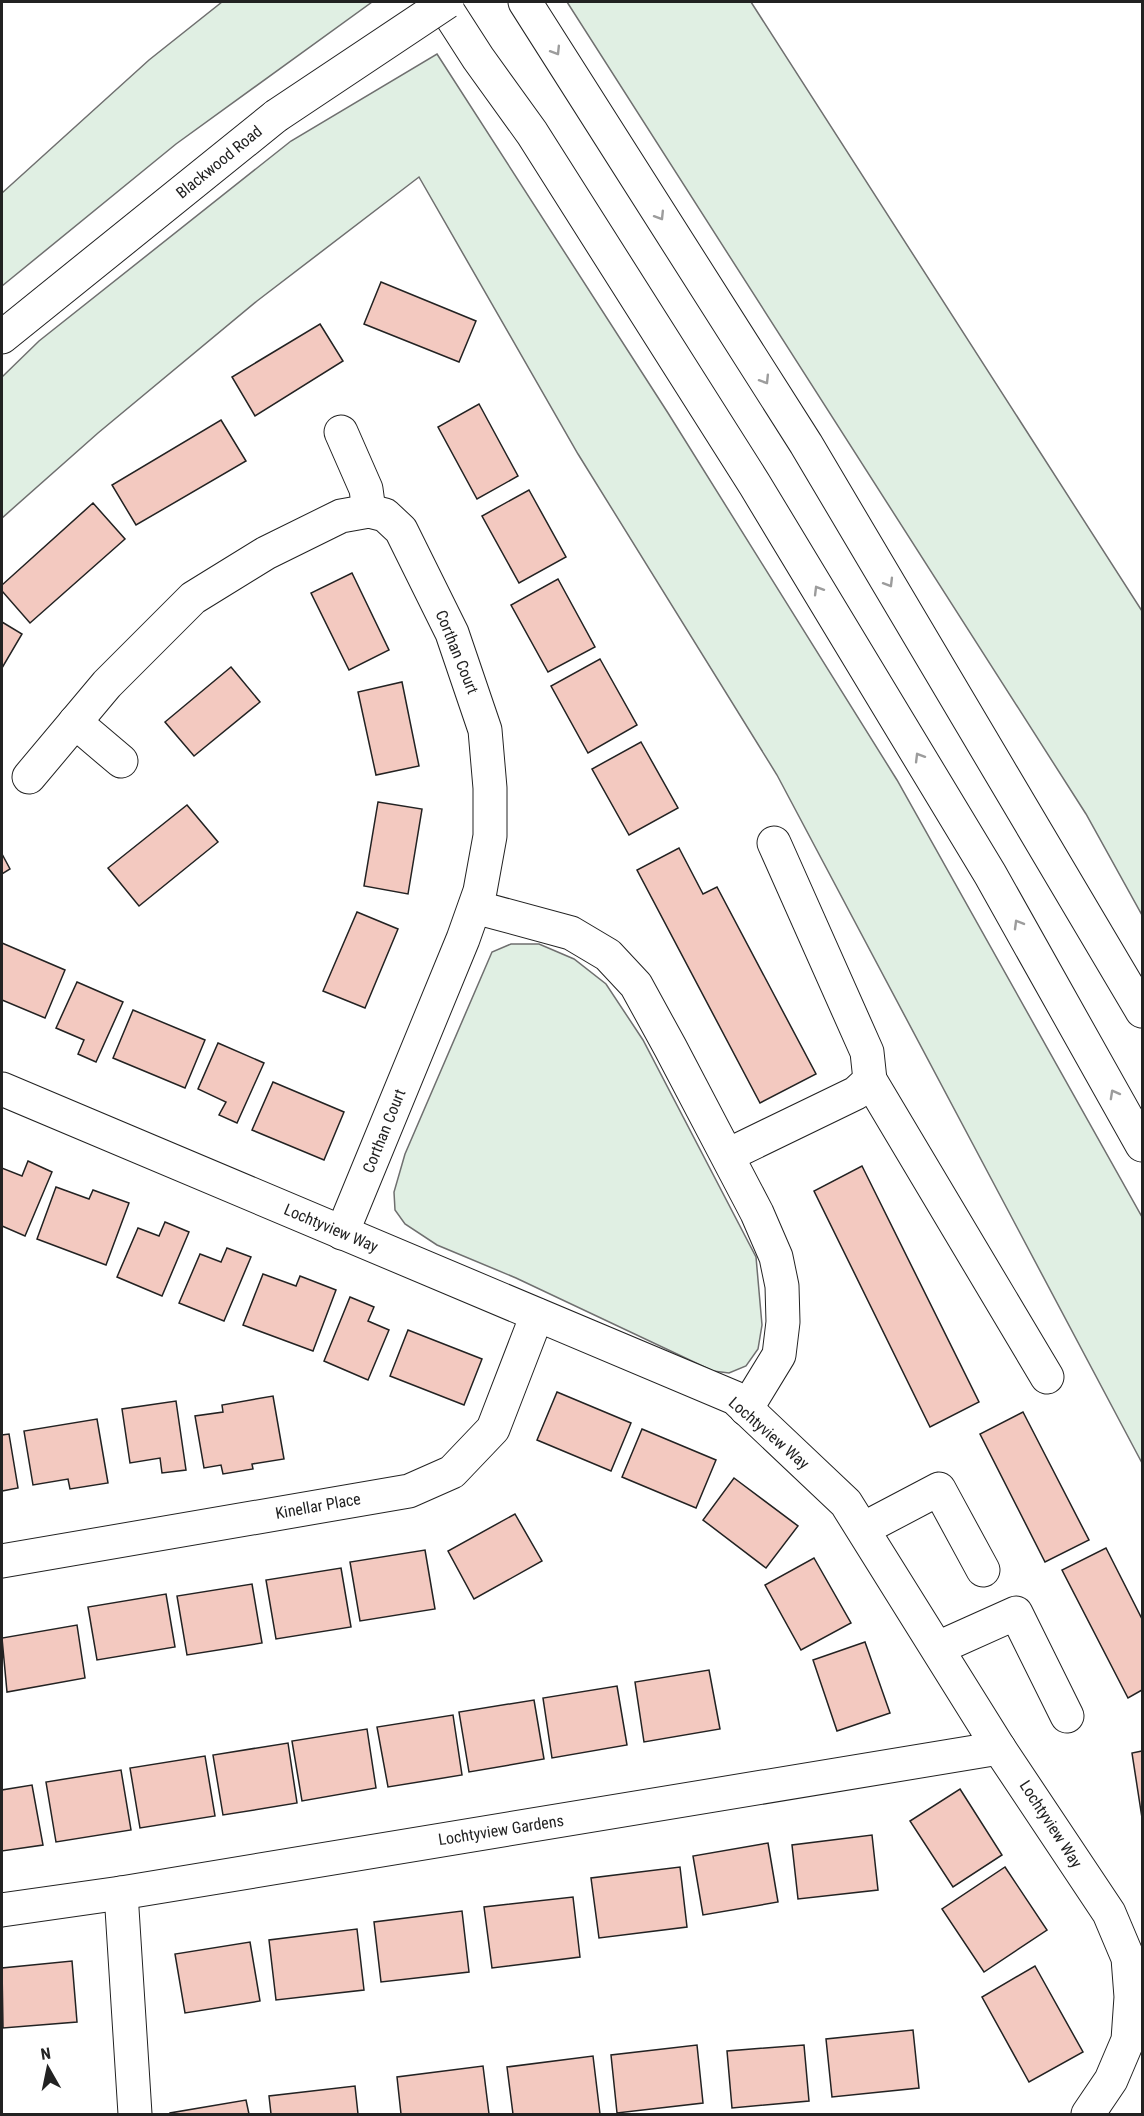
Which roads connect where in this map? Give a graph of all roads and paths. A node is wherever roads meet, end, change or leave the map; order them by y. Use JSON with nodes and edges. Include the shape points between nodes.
{"nodes":[{"id":1,"x":442,"y":2,"type":"edge"},
{"id":2,"x":447,"y":2,"type":"edge"},
{"id":3,"x":525,"y":2,"type":"edge"},
{"id":4,"x":2,"y":338,"type":"edge"},
{"id":5,"x":341,"y":432,"type":"dead end"},
{"id":6,"x":369,"y":511,"type":"junction"},
{"id":7,"x":75,"y":722,"type":"junction"},
{"id":8,"x":121,"y":761,"type":"dead end"},
{"id":9,"x":29,"y":777,"type":"dead end"},
{"id":10,"x":774,"y":843,"type":"dead end"},
{"id":11,"x":475,"y":907,"type":"junction"},
{"id":12,"x":1143,"y":1011,"type":"edge"},
{"id":13,"x":870,"y":1080,"type":"junction"},
{"id":14,"x":2,"y":1089,"type":"edge"},
{"id":15,"x":1143,"y":1145,"type":"edge"},
{"id":16,"x":728,"y":1155,"type":"junction"},
{"id":17,"x":342,"y":1233,"type":"junction"},
{"id":18,"x":537,"y":1315,"type":"junction"},
{"id":19,"x":1047,"y":1377,"type":"dead end"},
{"id":20,"x":746,"y":1409,"type":"junction"},
{"id":21,"x":863,"y":1529,"type":"junction"},
{"id":22,"x":2,"y":1561,"type":"edge"},
{"id":23,"x":983,"y":1570,"type":"dead end"},
{"id":24,"x":938,"y":1648,"type":"junction"},
{"id":25,"x":1067,"y":1716,"type":"dead end"},
{"id":26,"x":999,"y":1748,"type":"junction"},
{"id":27,"x":121,"y":1893,"type":"junction"},
{"id":28,"x":2,"y":1910,"type":"edge"},
{"id":29,"x":1132,"y":2062,"type":"edge"},
{"id":30,"x":135,"y":2115,"type":"edge"},
{"id":31,"x":1088,"y":2115,"type":"edge"}],
"edges":[{"from":15,"to":1,"type":"main road","one_way":true,"via":[[990,874],[755,485],[532,133]]},
{"from":2,"to":4,"type":"main road","name":"Blackwood Road","bridge":true,"via":[[276,116]]},
{"from":3,"to":12,"type":"main road","one_way":true,"via":[[806,444]]},
{"from":5,"to":6,"type":"main road","via":[[363,481]]},
{"from":6,"to":7,"type":"main road","via":[[341,516],[322,525],[266,553],[193,598],[107,684]]},
{"from":6,"to":11,"type":"main road","name":"Corthan Court","via":[[385,515],[401,530],[452,633],[485,730],[490,836]]},
{"from":7,"to":8,"type":"main road"},
{"from":7,"to":9,"type":"main road"},
{"from":10,"to":13,"type":"main road","via":[[867,1052]]},
{"from":11,"to":16,"type":"main road","via":[[571,933],[608,955],[636,985]]},
{"from":11,"to":17,"type":"main road","name":"Corthan Court"},
{"from":13,"to":16,"type":"main road","via":[[856,1093]]},
{"from":13,"to":19,"type":"main road"},
{"from":14,"to":17,"type":"main road","name":"Lochtyview Way"},
{"from":16,"to":20,"type":"main road","via":[[776,1257],[782,1286],[783,1322],[778,1355]]},
{"from":17,"to":18,"type":"main road","name":"Lochtyview Way"},
{"from":18,"to":20,"type":"main road","name":"Lochtyview Way","via":[[735,1398]]},
{"from":18,"to":22,"type":"main road","name":"Kinellar Place","via":[[493,1429],[452,1472],[409,1491]]},
{"from":20,"to":21,"type":"main road","name":"Lochtyview Way","via":[[846,1503]]},
{"from":21,"to":23,"type":"main road","via":[[939,1489]]},
{"from":21,"to":24,"type":"main road","name":"Lochtyview Way"},
{"from":24,"to":25,"type":"main road","via":[[1016,1613]]},
{"from":24,"to":26,"type":"main road","name":"Lochtyview Way"},
{"from":26,"to":27,"type":"main road","name":"Lochtyview Gardens"},
{"from":26,"to":29,"type":"main road","name":"Lochtyview Way","via":[[1109,1913],[1128,1958],[1128,2040]]},
{"from":27,"to":28,"type":"main road","name":"Lochtyview Gardens"},
{"from":27,"to":30,"type":"main road"},
{"from":29,"to":31,"type":"main road","name":"Lochtyview Way","via":[[1111,2080]]}]}
